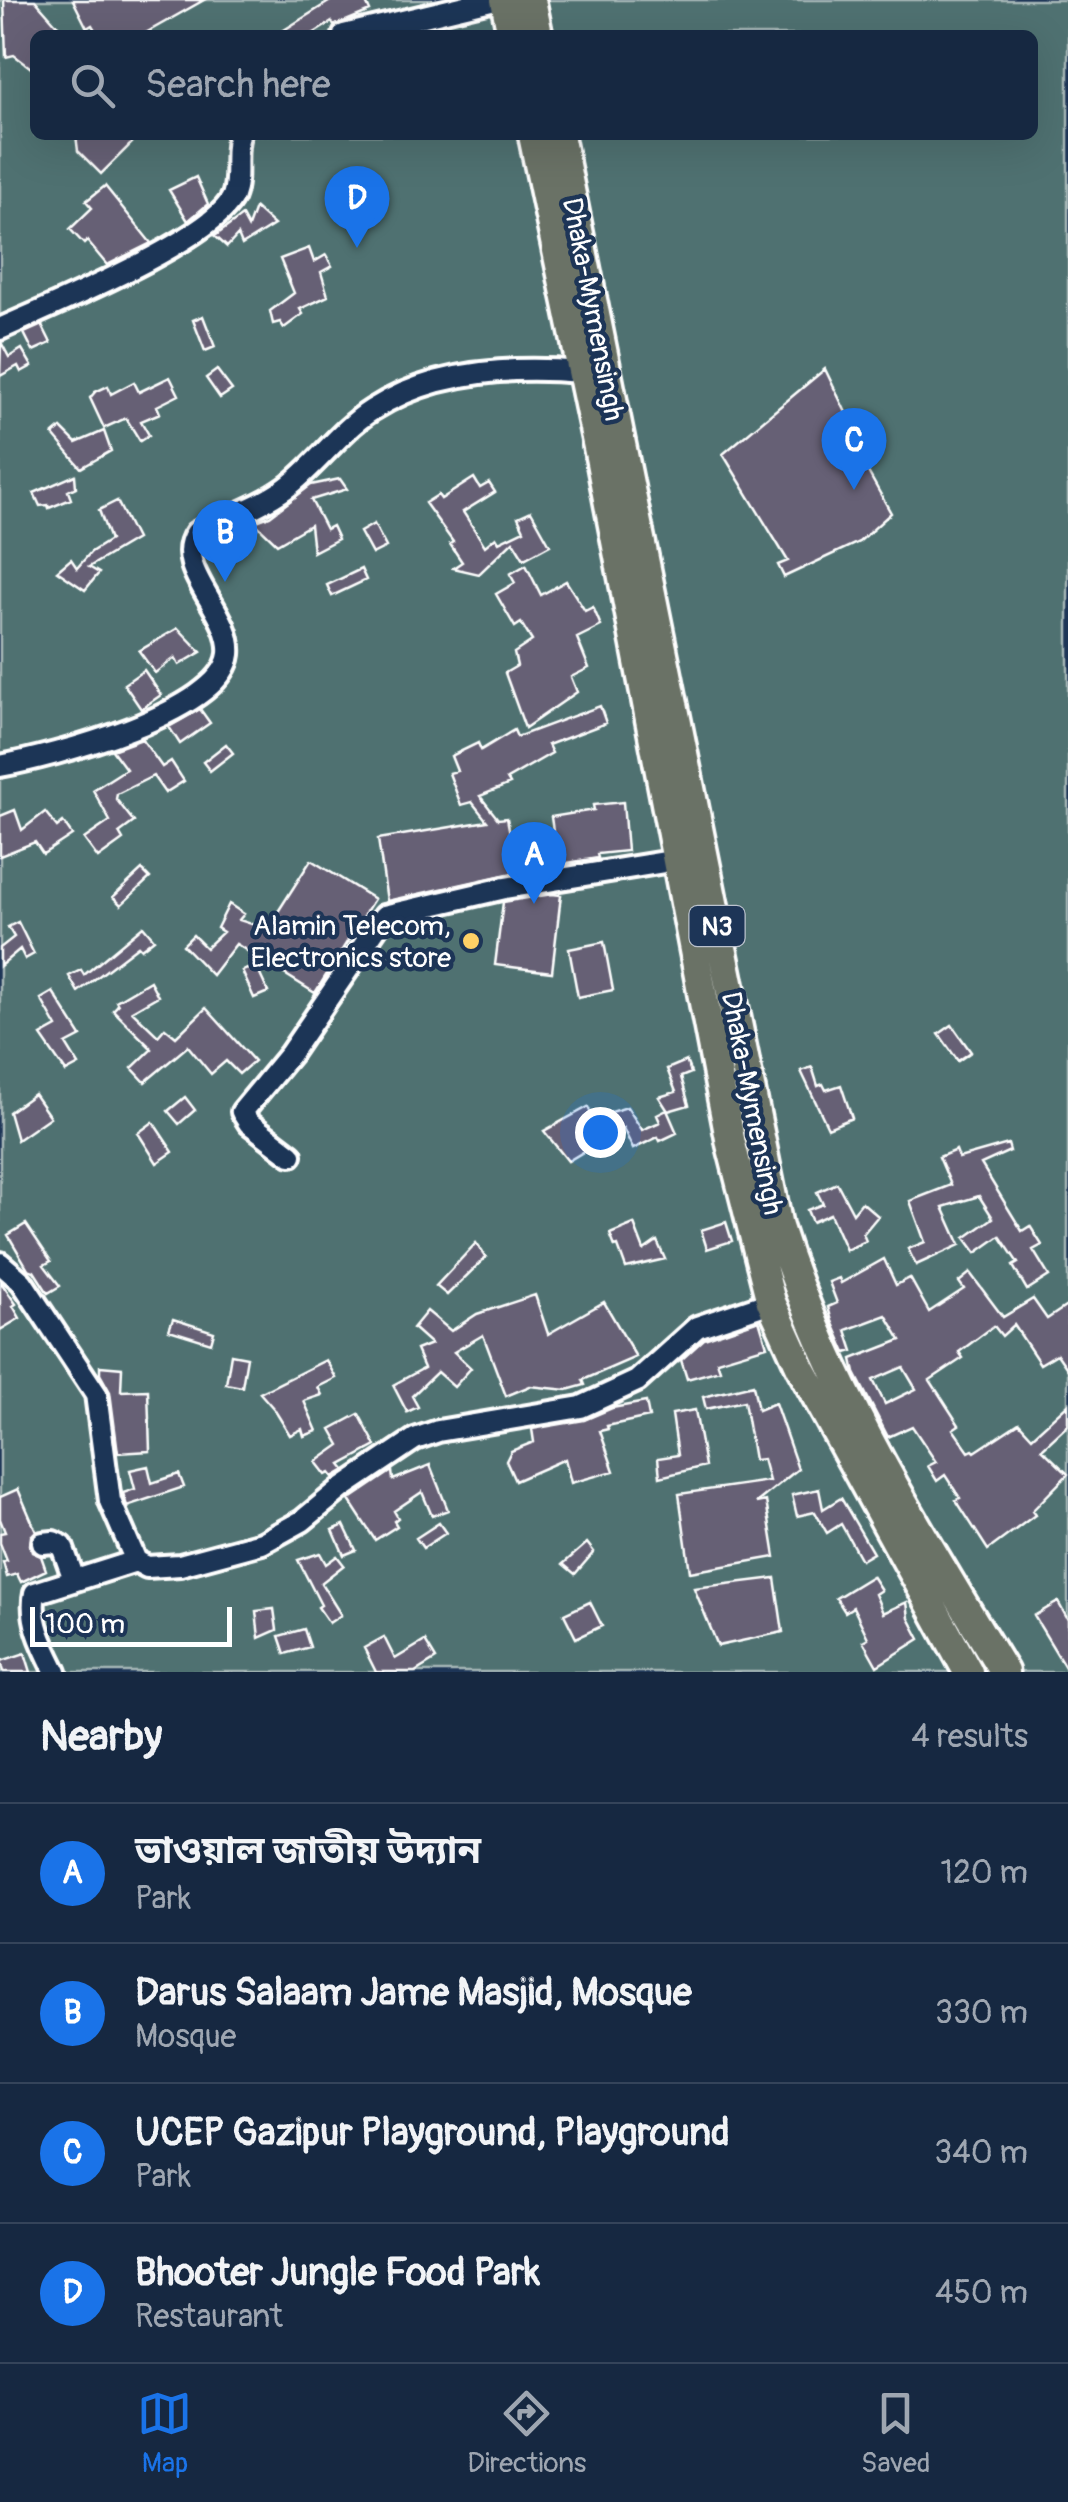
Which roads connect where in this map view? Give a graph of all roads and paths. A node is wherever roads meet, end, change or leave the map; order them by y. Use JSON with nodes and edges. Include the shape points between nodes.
{"nodes":[{"id":1,"x":491,"y":0,"type":"edge"},
{"id":2,"x":505,"y":0,"type":"edge"},
{"id":3,"x":531,"y":0,"type":"edge"},
{"id":4,"x":365,"y":30,"type":"edge"},
{"id":5,"x":511,"y":30,"type":"edge"},
{"id":6,"x":537,"y":30,"type":"edge"},
{"id":7,"x":238,"y":140,"type":"edge"},
{"id":8,"x":533,"y":140,"type":"edge"},
{"id":9,"x":560,"y":140,"type":"edge"},
{"id":10,"x":0,"y":329,"type":"edge"},
{"id":11,"x":582,"y":372,"type":"junction"},
{"id":12,"x":0,"y":766,"type":"edge"},
{"id":13,"x":677,"y":860,"type":"junction"},
{"id":14,"x":291,"y":1155,"type":"dead end"},
{"id":15,"x":0,"y":1263,"type":"edge"},
{"id":16,"x":771,"y":1302,"type":"junction"},
{"id":17,"x":43,"y":1543,"type":"dead end"},
{"id":18,"x":136,"y":1561,"type":"junction"},
{"id":19,"x":74,"y":1579,"type":"junction"},
{"id":20,"x":56,"y":1672,"type":"edge"},
{"id":21,"x":968,"y":1672,"type":"edge"},
{"id":22,"x":1004,"y":1672,"type":"edge"}],
"edges":[{"from":1,"to":4,"type":"street"},
{"from":2,"to":5,"type":"highway"},
{"from":3,"to":6,"type":"highway"},
{"from":7,"to":10,"type":"street","via":[[234,194],[220,215],[128,272]]},
{"from":8,"to":11,"type":"highway","name":"Dhaka-Mymensingh","number":"N3"},
{"from":9,"to":22,"type":"highway","name":"Dhaka-Mymensingh","number":"N3","via":[[778,1226],[814,1331],[890,1480]]},
{"from":11,"to":12,"type":"street","via":[[541,369],[444,380],[372,409],[282,491],[196,533],[189,544],[189,559],[229,645],[216,678],[153,720],[84,748]]},
{"from":11,"to":13,"type":"highway","name":"Dhaka-Mymensingh","number":"N3"},
{"from":13,"to":14,"type":"street","via":[[384,916],[242,1112]]},
{"from":13,"to":16,"type":"highway","name":"Dhaka-Mymensingh","number":"N3","via":[[731,1144]]},
{"from":15,"to":18,"type":"street","via":[[22,1282],[96,1394],[110,1501]]},
{"from":16,"to":18,"type":"street","via":[[697,1326],[637,1381],[581,1407],[415,1438],[262,1543],[180,1566]]},
{"from":16,"to":21,"type":"highway","name":"Dhaka-Mymensingh","number":"N3","via":[[800,1368]]},
{"from":17,"to":19,"type":"street","via":[[62,1546]]},
{"from":18,"to":19,"type":"street"},
{"from":19,"to":20,"type":"street","via":[[36,1593],[33,1604]]}]}
